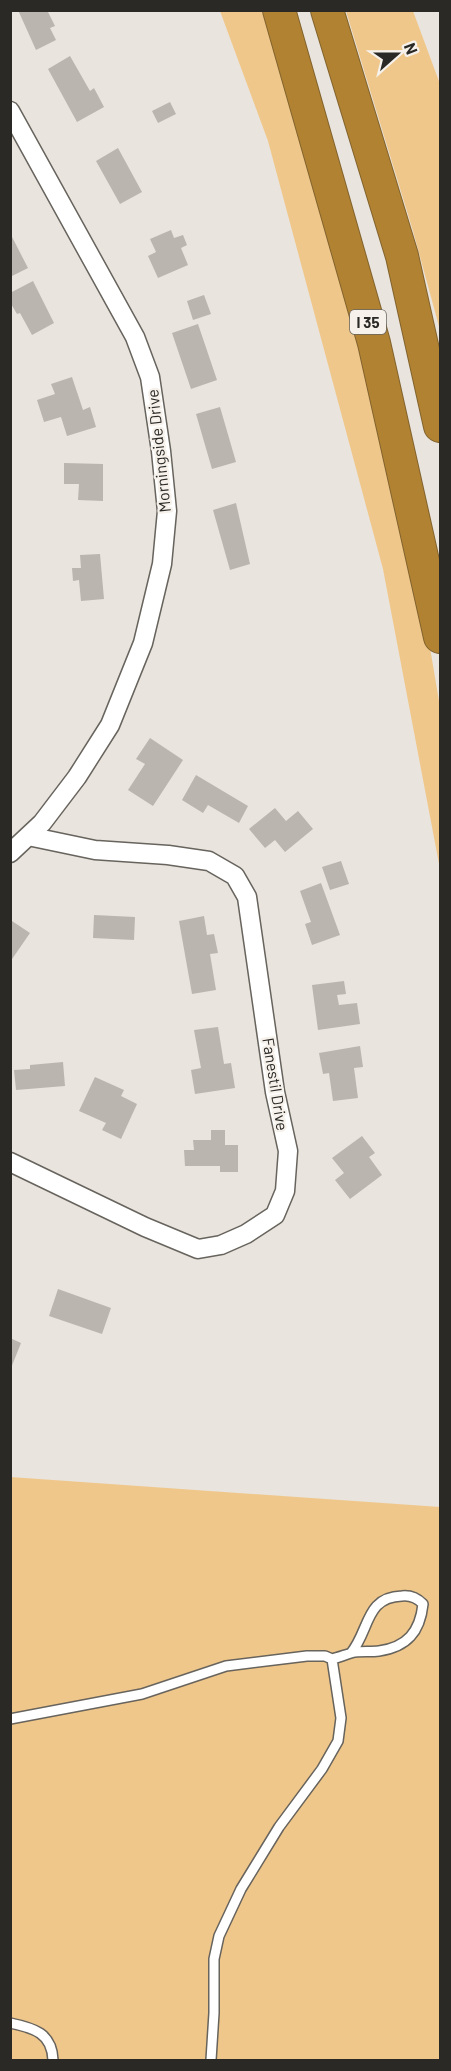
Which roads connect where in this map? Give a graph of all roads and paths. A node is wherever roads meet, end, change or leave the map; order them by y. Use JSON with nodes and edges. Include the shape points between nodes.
{"nodes":[{"id":1,"x":279,"y":10,"type":"edge"},
{"id":2,"x":327,"y":10,"type":"edge"},
{"id":3,"x":10,"y":111,"type":"edge"},
{"id":4,"x":441,"y":426,"type":"edge"},
{"id":5,"x":441,"y":637,"type":"edge"},
{"id":6,"x":28,"y":836,"type":"junction"},
{"id":7,"x":10,"y":853,"type":"edge"},
{"id":8,"x":10,"y":1162,"type":"edge"},
{"id":9,"x":351,"y":1653,"type":"junction"},
{"id":10,"x":332,"y":1659,"type":"junction"},
{"id":11,"x":10,"y":1719,"type":"edge"},
{"id":12,"x":10,"y":2023,"type":"edge"},
{"id":13,"x":53,"y":2061,"type":"edge"},
{"id":14,"x":212,"y":2061,"type":"edge"}],
"edges":[{"from":1,"to":5,"type":"highway","number":"I 35","via":[[374,343]]},
{"from":2,"to":4,"type":"highway","via":[[402,256]]},
{"from":3,"to":6,"type":"street","name":"Morningside Drive","via":[[135,337],[150,377],[167,511],[162,564],[143,644],[110,725],[77,777]]},
{"from":6,"to":7,"type":"street","name":"Morningside Drive"},
{"from":6,"to":8,"type":"street","name":"Fanestil Drive","via":[[95,850],[209,861],[235,876],[247,897],[275,1092],[288,1151],[285,1191],[274,1215],[246,1234],[221,1245],[198,1249]]},
{"from":9,"to":9,"type":"lane","via":[[400,1646],[413,1635],[422,1617],[423,1604],[408,1595],[388,1596],[370,1614],[360,1643]]},
{"from":9,"to":10,"type":"lane"},
{"from":10,"to":11,"type":"lane","via":[[307,1656],[226,1666],[142,1694]]},
{"from":10,"to":14,"type":"lane","via":[[341,1718],[338,1741],[279,1827],[219,1936],[214,1959]]},
{"from":12,"to":13,"type":"lane","via":[[43,2034],[53,2051]]}]}
